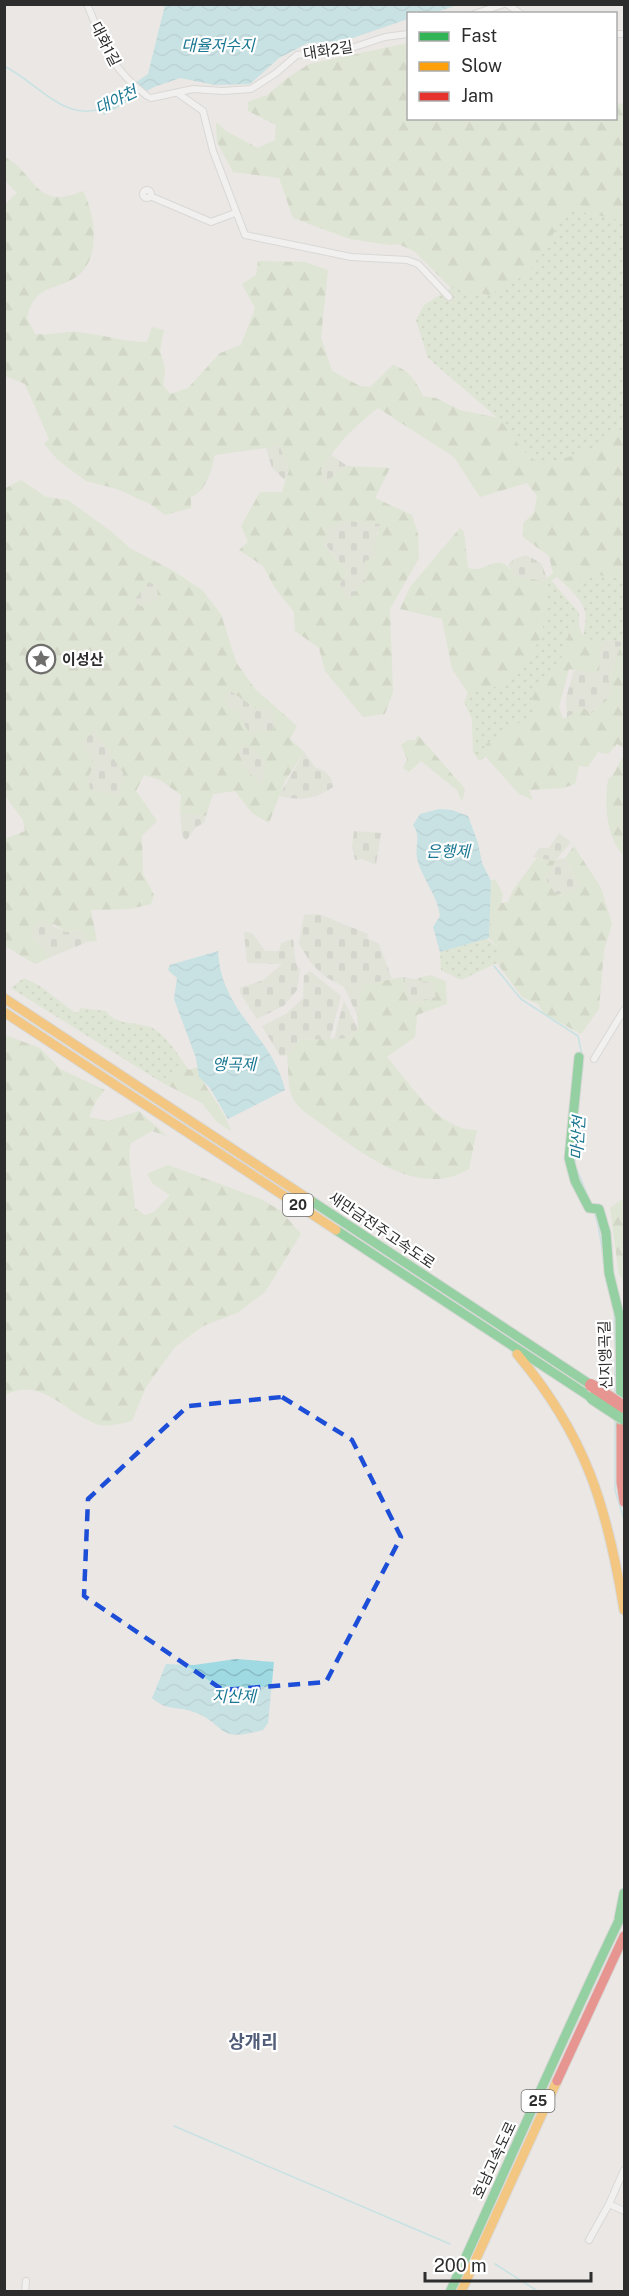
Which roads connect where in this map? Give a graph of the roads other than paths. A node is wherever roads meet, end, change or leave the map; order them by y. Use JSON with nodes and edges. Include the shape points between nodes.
{"nodes":[{"id":1,"x":87,"y":4,"type":"edge"},
{"id":2,"x":506,"y":4,"type":"edge"},
{"id":3,"x":480,"y":12,"type":"edge"},
{"id":4,"x":407,"y":34,"type":"edge"},
{"id":5,"x":179,"y":94,"type":"junction"},
{"id":6,"x":149,"y":97,"type":"joint"},
{"id":7,"x":150,"y":196,"type":"dead end"},
{"id":8,"x":235,"y":213,"type":"junction"},
{"id":9,"x":449,"y":297,"type":"dead end"},
{"id":10,"x":4,"y":998,"type":"edge"},
{"id":11,"x":624,"y":1010,"type":"edge"},
{"id":12,"x":4,"y":1012,"type":"edge"},
{"id":13,"x":579,"y":1057,"type":"dead end"},
{"id":14,"x":594,"y":1059,"type":"dead end"},
{"id":15,"x":504,"y":1340,"type":"junction"},
{"id":16,"x":624,"y":1407,"type":"edge"},
{"id":17,"x":624,"y":1419,"type":"edge"},
{"id":18,"x":624,"y":1502,"type":"edge"},
{"id":19,"x":624,"y":1610,"type":"edge"},
{"id":20,"x":624,"y":1893,"type":"edge"},
{"id":21,"x":622,"y":1916,"type":"edge"},
{"id":22,"x":624,"y":1936,"type":"edge"},
{"id":23,"x":624,"y":2170,"type":"edge"},
{"id":24,"x":609,"y":2204,"type":"junction"},
{"id":25,"x":624,"y":2211,"type":"edge"},
{"id":26,"x":589,"y":2240,"type":"dead end"},
{"id":27,"x":26,"y":2281,"type":"dead end"},
{"id":28,"x":25,"y":2292,"type":"edge"},
{"id":29,"x":450,"y":2292,"type":"edge"},
{"id":30,"x":461,"y":2292,"type":"edge"}],
"edges":[{"from":1,"to":6,"type":"street","name":"대화1길","via":[[112,62]]},
{"from":2,"to":3,"type":"street"},
{"from":4,"to":5,"type":"street","name":"대화2길","via":[[345,50],[297,55],[251,89],[193,89]]},
{"from":5,"to":6,"type":"street","name":"대화2길"},
{"from":5,"to":8,"type":"street","via":[[203,111]]},
{"from":7,"to":8,"type":"street","via":[[211,222]]},
{"from":8,"to":9,"type":"street","via":[[245,236],[351,257],[418,264]]},
{"from":10,"to":16,"type":"main road","name":"새만금전주고속도로","number":"20","bridge":true},
{"from":11,"to":14,"type":"street"},
{"from":12,"to":15,"type":"main road","name":"새만금전주고속도로","number":"20"},
{"from":13,"to":18,"type":"main road","name":"신지앵곡길","via":[[569,1158],[575,1180],[606,1233],[609,1273],[620,1318]]},
{"from":15,"to":17,"type":"main road","name":"새만금전주고속도로","number":"20","bridge":true},
{"from":15,"to":19,"type":"main road","via":[[549,1391],[577,1435],[610,1529]]},
{"from":20,"to":21,"type":"main road","name":"호남고속도로"},
{"from":21,"to":29,"type":"main road","name":"호남고속도로","number":"25","via":[[577,2006]]},
{"from":22,"to":30,"type":"main road","name":"호남고속도로","number":"25"},
{"from":23,"to":24,"type":"street"},
{"from":24,"to":25,"type":"street"},
{"from":24,"to":26,"type":"street"},
{"from":27,"to":28,"type":"street"}]}
